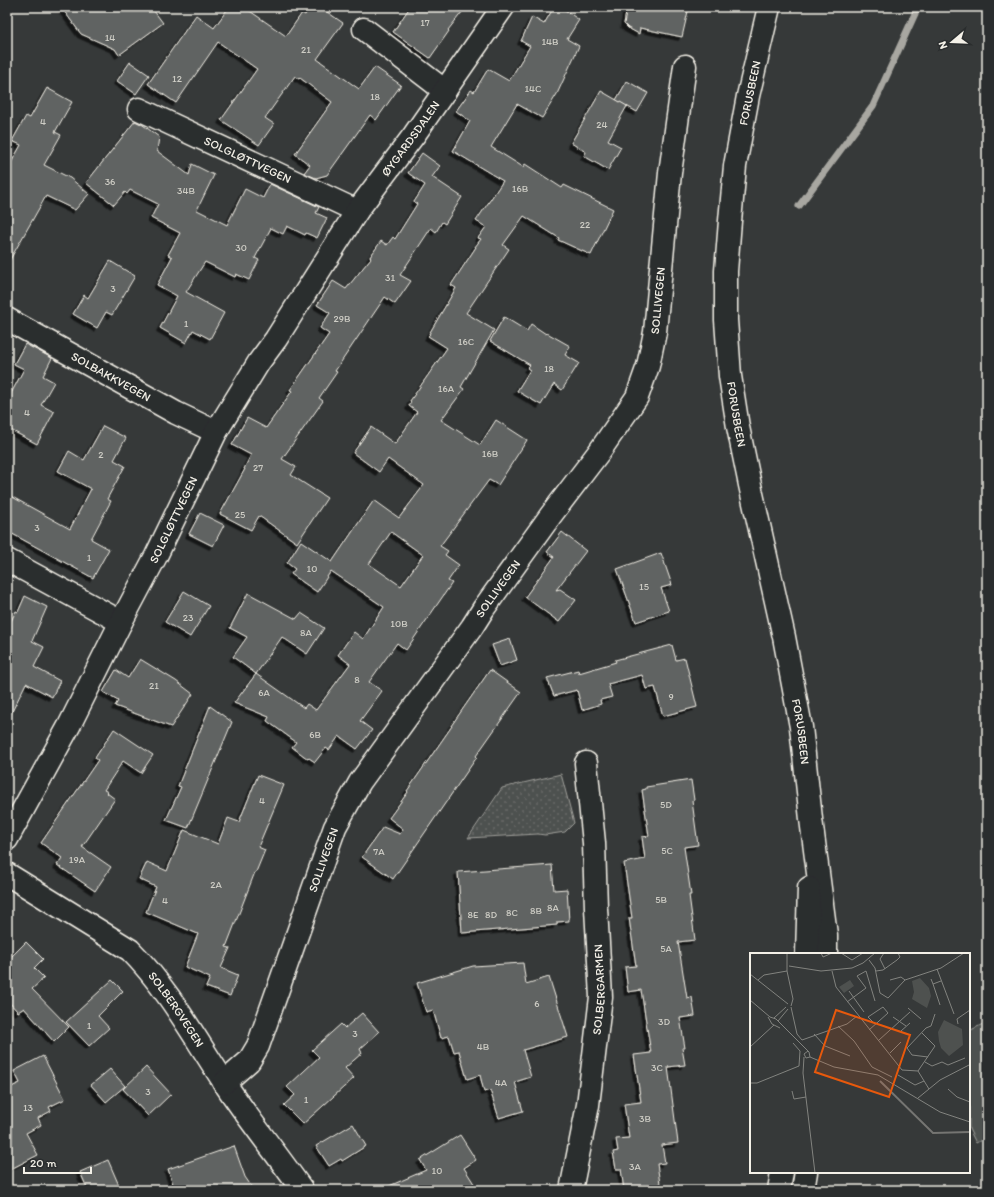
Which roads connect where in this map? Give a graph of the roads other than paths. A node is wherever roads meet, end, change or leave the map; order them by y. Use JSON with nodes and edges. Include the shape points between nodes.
{"nodes":[{"id":1,"x":502,"y":7,"type":"edge"},
{"id":2,"x":769,"y":7,"type":"edge"},
{"id":3,"x":364,"y":30,"type":"dead end"},
{"id":4,"x":685,"y":66,"type":"dead end"},
{"id":5,"x":445,"y":91,"type":"junction"},
{"id":6,"x":139,"y":109,"type":"dead end"},
{"id":7,"x":376,"y":186,"type":"joint"},
{"id":8,"x":357,"y":211,"type":"junction"},
{"id":9,"x":7,"y":319,"type":"edge"},
{"id":10,"x":216,"y":432,"type":"junction"},
{"id":11,"x":10,"y":568,"type":"edge"},
{"id":12,"x":120,"y":622,"type":"junction"},
{"id":13,"x":586,"y":763,"type":"dead end"},
{"id":14,"x":810,"y":819,"type":"junction"},
{"id":15,"x":7,"y":839,"type":"edge"},
{"id":16,"x":7,"y":874,"type":"edge"},
{"id":17,"x":807,"y":953,"type":"edge"},
{"id":18,"x":826,"y":953,"type":"edge"},
{"id":19,"x":224,"y":1083,"type":"junction"},
{"id":20,"x":782,"y":1173,"type":"edge"},
{"id":21,"x":806,"y":1173,"type":"edge"},
{"id":22,"x":302,"y":1190,"type":"edge"},
{"id":23,"x":571,"y":1190,"type":"edge"},
{"id":24,"x":779,"y":1190,"type":"edge"},
{"id":25,"x":803,"y":1190,"type":"edge"}],
"edges":[{"from":1,"to":5,"type":"street","name":"ØYGARDSDALEN"},
{"from":2,"to":14,"type":"street","name":"FORUSBEEN","via":[[735,166],[727,264],[726,320],[730,376],[738,426],[801,726]]},
{"from":3,"to":5,"type":"street","name":"ØYGARDSDALEN"},
{"from":4,"to":19,"type":"street","name":"SOLLIVEGEN","via":[[670,173],[655,332],[648,366],[637,397],[360,782],[335,827],[258,1046],[249,1061]]},
{"from":5,"to":7,"type":"street","name":"ØYGARDSDALEN"},
{"from":6,"to":8,"type":"street","name":"SOLGLØTTVEGEN"},
{"from":7,"to":8,"type":"street","name":"SOLGLØTTVEGEN"},
{"from":8,"to":10,"type":"street","name":"SOLGLØTTVEGEN"},
{"from":9,"to":10,"type":"street","name":"SOLBAKKVEGEN","via":[[176,413]]},
{"from":10,"to":12,"type":"street","name":"SOLGLØTTVEGEN","via":[[156,556]]},
{"from":11,"to":12,"type":"street"},
{"from":12,"to":15,"type":"street","name":"SOLGLØTTVEGEN","via":[[69,726]]},
{"from":13,"to":23,"type":"street","name":"SOLBERGARMEN","via":[[594,843],[601,997],[588,1105]]},
{"from":14,"to":17,"type":"street","name":"FORUSBEEN"},
{"from":14,"to":18,"type":"street","name":"FORUSBEEN","via":[[826,935]]},
{"from":16,"to":19,"type":"street","name":"SOLBERGVEGEN","via":[[130,950],[144,964],[174,1005]]},
{"from":19,"to":22,"type":"street","name":"SOLBERGVEGEN"},
{"from":20,"to":24,"type":"street"},
{"from":21,"to":25,"type":"street"}]}
